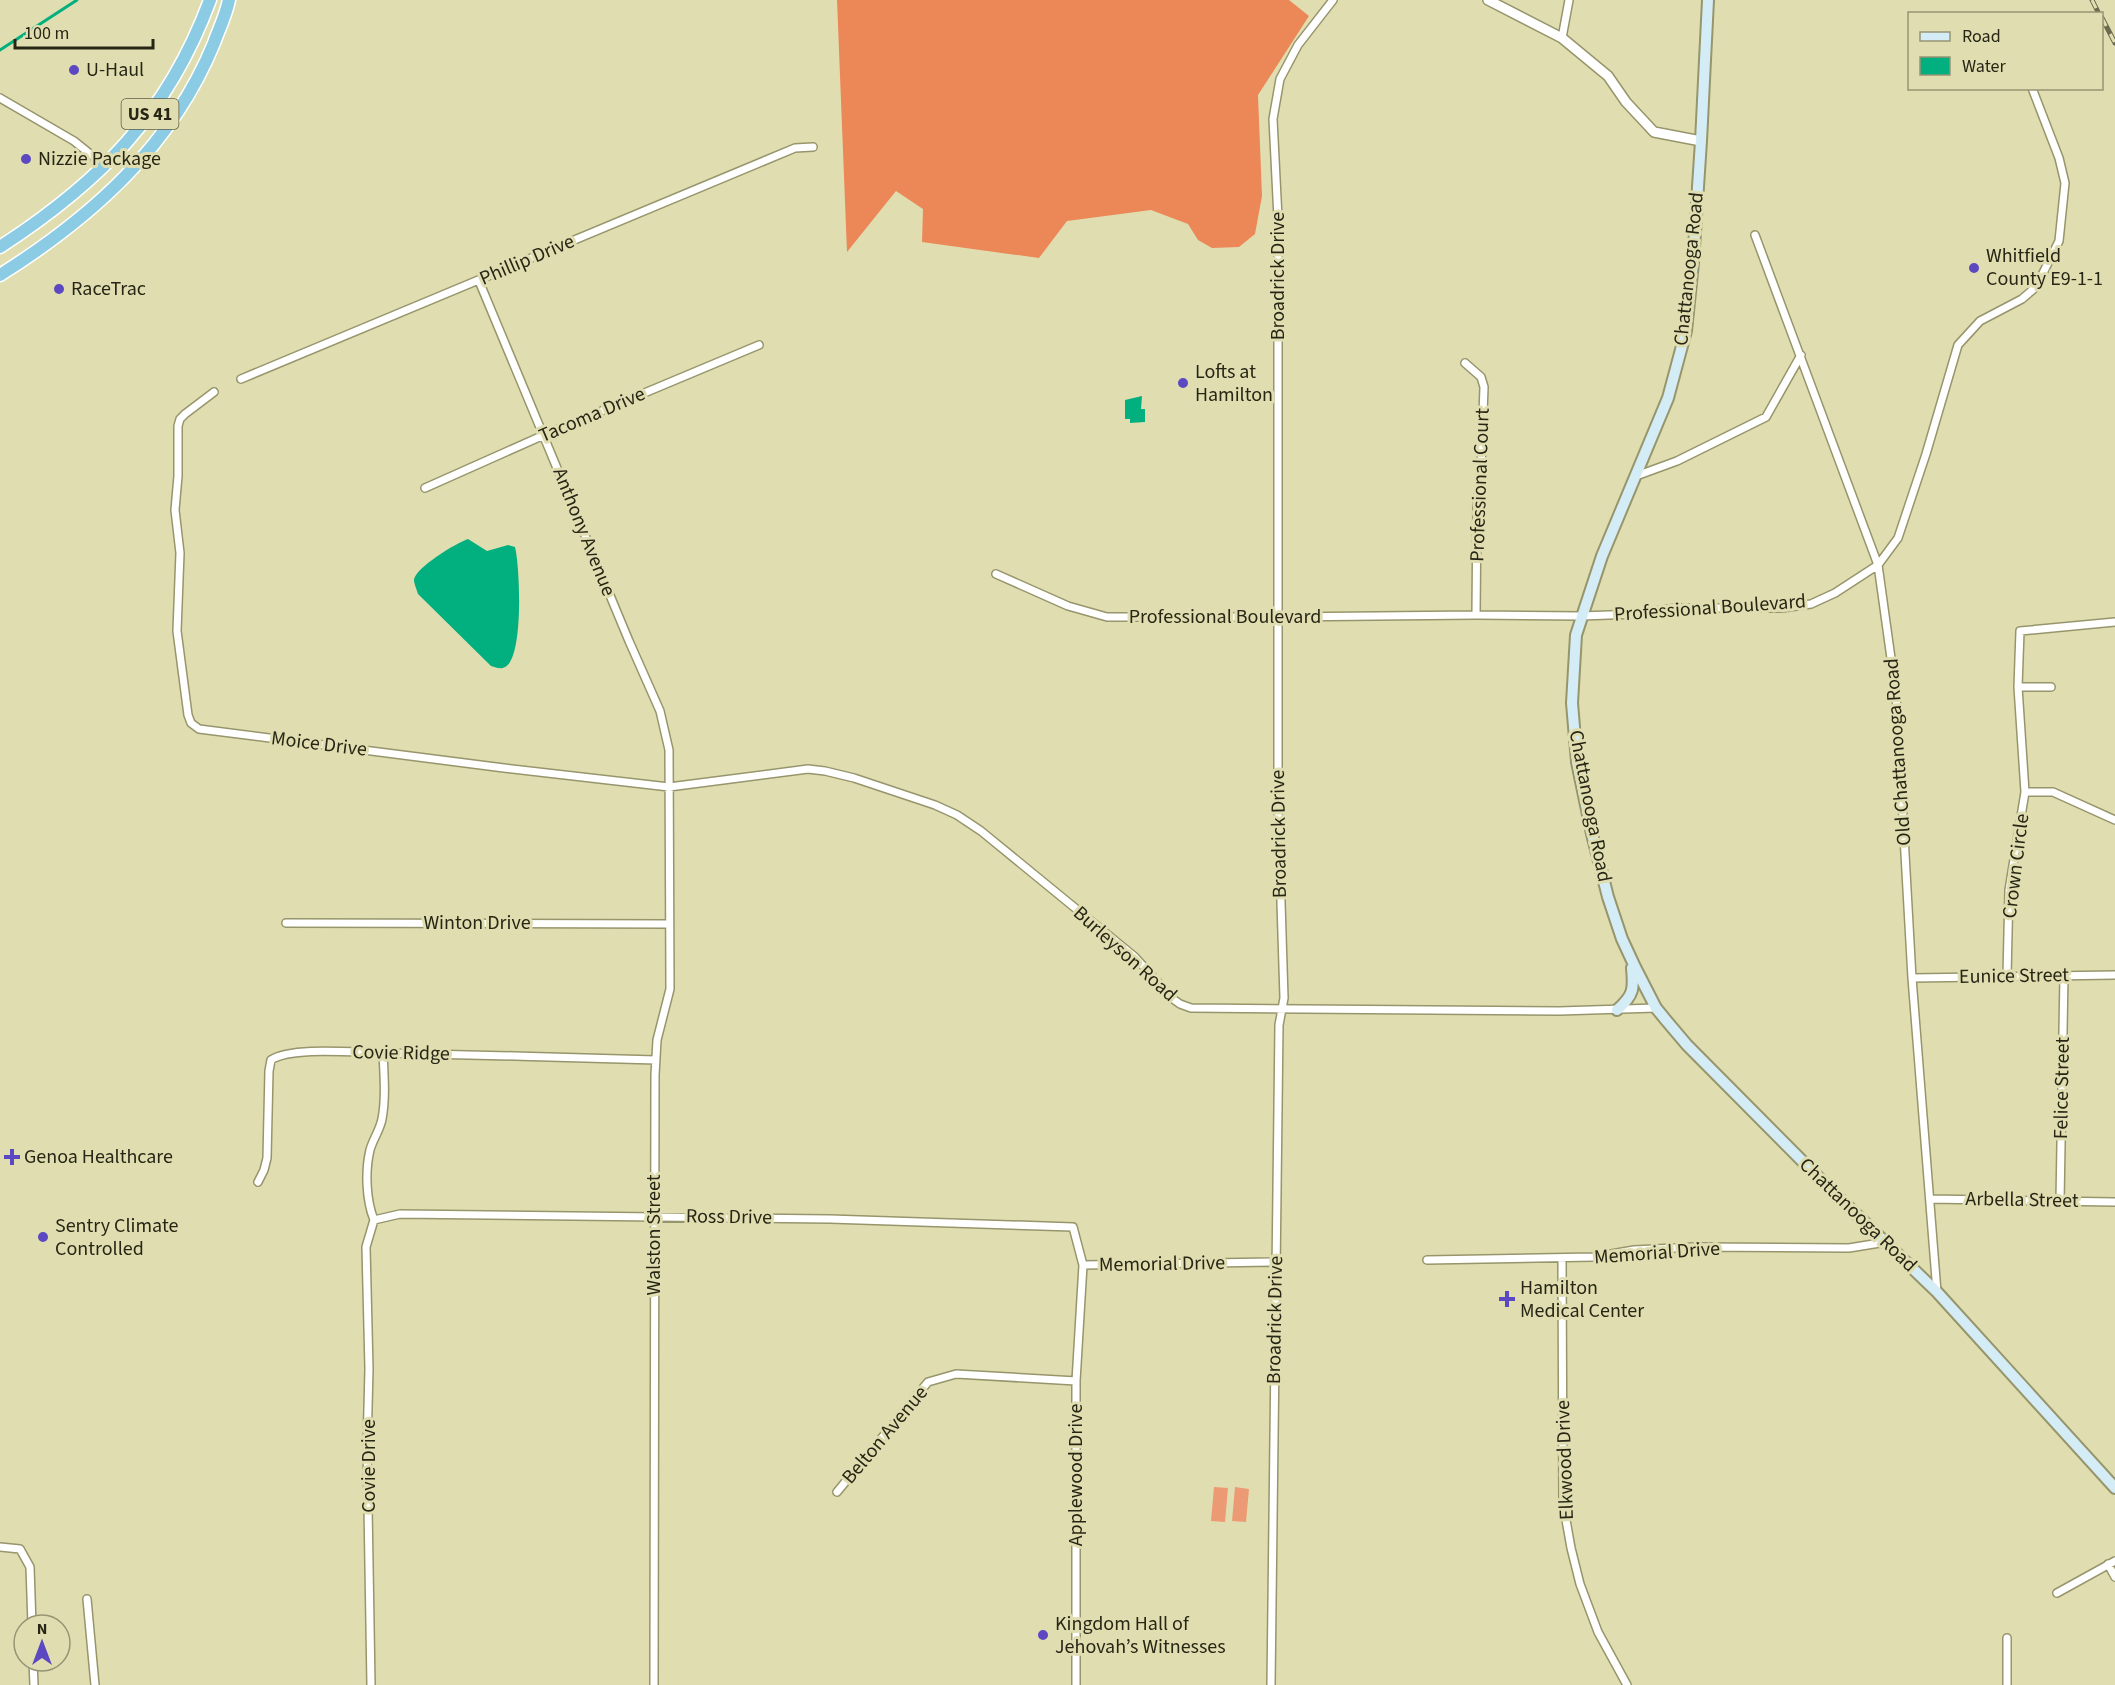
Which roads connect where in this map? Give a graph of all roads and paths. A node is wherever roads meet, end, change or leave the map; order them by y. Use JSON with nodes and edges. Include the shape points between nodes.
{"nodes":[{"id":1,"x":210,"y":0,"type":"edge"},
{"id":2,"x":229,"y":0,"type":"edge"},
{"id":3,"x":1333,"y":0,"type":"edge"},
{"id":4,"x":1488,"y":0,"type":"edge"},
{"id":5,"x":1569,"y":0,"type":"edge"},
{"id":6,"x":1708,"y":0,"type":"edge"},
{"id":7,"x":1562,"y":38,"type":"junction"},
{"id":8,"x":2033,"y":90,"type":"edge"},
{"id":9,"x":0,"y":98,"type":"edge"},
{"id":10,"x":1701,"y":141,"type":"junction"},
{"id":11,"x":813,"y":147,"type":"dead end"},
{"id":12,"x":105,"y":166,"type":"junction"},
{"id":13,"x":1755,"y":234,"type":"dead end"},
{"id":14,"x":0,"y":247,"type":"edge"},
{"id":15,"x":0,"y":275,"type":"edge"},
{"id":16,"x":479,"y":280,"type":"junction"},
{"id":17,"x":759,"y":345,"type":"dead end"},
{"id":18,"x":1801,"y":355,"type":"junction"},
{"id":19,"x":1465,"y":363,"type":"dead end"},
{"id":20,"x":242,"y":379,"type":"dead end"},
{"id":21,"x":214,"y":392,"type":"dead end"},
{"id":22,"x":544,"y":435,"type":"junction"},
{"id":23,"x":1636,"y":476,"type":"junction"},
{"id":24,"x":425,"y":488,"type":"dead end"},
{"id":25,"x":1878,"y":565,"type":"junction"},
{"id":26,"x":996,"y":574,"type":"dead end"},
{"id":27,"x":1476,"y":615,"type":"junction"},
{"id":28,"x":1581,"y":616,"type":"junction"},
{"id":29,"x":1279,"y":617,"type":"junction"},
{"id":30,"x":2115,"y":622,"type":"edge"},
{"id":31,"x":2018,"y":687,"type":"junction"},
{"id":32,"x":2051,"y":687,"type":"dead end"},
{"id":33,"x":669,"y":787,"type":"junction"},
{"id":34,"x":2025,"y":792,"type":"junction"},
{"id":35,"x":2115,"y":820,"type":"edge"},
{"id":36,"x":286,"y":923,"type":"dead end"},
{"id":37,"x":668,"y":924,"type":"junction"},
{"id":38,"x":1632,"y":961,"type":"junction"},
{"id":39,"x":2064,"y":975,"type":"junction"},
{"id":40,"x":2115,"y":975,"type":"edge"},
{"id":41,"x":2007,"y":976,"type":"junction"},
{"id":42,"x":1912,"y":978,"type":"junction"},
{"id":43,"x":1656,"y":1008,"type":"junction"},
{"id":44,"x":1282,"y":1009,"type":"junction"},
{"id":45,"x":1617,"y":1010,"type":"junction"},
{"id":46,"x":383,"y":1053,"type":"junction"},
{"id":47,"x":656,"y":1060,"type":"junction"},
{"id":48,"x":258,"y":1182,"type":"dead end"},
{"id":49,"x":1930,"y":1199,"type":"junction"},
{"id":50,"x":2060,"y":1201,"type":"junction"},
{"id":51,"x":2115,"y":1202,"type":"edge"},
{"id":52,"x":654,"y":1216,"type":"junction"},
{"id":53,"x":374,"y":1220,"type":"junction"},
{"id":54,"x":1886,"y":1242,"type":"junction"},
{"id":55,"x":1562,"y":1258,"type":"junction"},
{"id":56,"x":1427,"y":1260,"type":"dead end"},
{"id":57,"x":1276,"y":1262,"type":"junction"},
{"id":58,"x":1083,"y":1265,"type":"junction"},
{"id":59,"x":1937,"y":1292,"type":"junction"},
{"id":60,"x":1076,"y":1381,"type":"junction"},
{"id":61,"x":2115,"y":1488,"type":"edge"},
{"id":62,"x":837,"y":1492,"type":"dead end"},
{"id":63,"x":0,"y":1547,"type":"edge"},
{"id":64,"x":2111,"y":1562,"type":"edge"},
{"id":65,"x":2115,"y":1577,"type":"edge"},
{"id":66,"x":2057,"y":1593,"type":"dead end"},
{"id":67,"x":87,"y":1599,"type":"dead end"},
{"id":68,"x":32,"y":1613,"type":"edge"},
{"id":69,"x":2007,"y":1638,"type":"dead end"},
{"id":70,"x":94,"y":1685,"type":"edge"},
{"id":71,"x":371,"y":1685,"type":"edge"},
{"id":72,"x":654,"y":1685,"type":"edge"},
{"id":73,"x":1076,"y":1685,"type":"edge"},
{"id":74,"x":1271,"y":1685,"type":"edge"},
{"id":75,"x":1627,"y":1685,"type":"edge"},
{"id":76,"x":2007,"y":1685,"type":"edge"}],
"edges":[{"from":1,"to":12,"type":"highway","number":"US 41","via":[[168,88],[136,133]]},
{"from":2,"to":15,"type":"highway","number":"US 41","via":[[198,77],[142,158],[77,222]]},
{"from":3,"to":29,"type":"street","name":"Broadrick Drive","via":[[1298,45],[1280,79],[1274,119],[1278,218]]},
{"from":4,"to":7,"type":"street"},
{"from":5,"to":7,"type":"street"},
{"from":6,"to":10,"type":"main road","name":"Chattanooga Road"},
{"from":7,"to":10,"type":"street","via":[[1608,76],[1654,132]]},
{"from":8,"to":25,"type":"street","name":"Professional Boulevard","via":[[2065,183],[2059,241],[2036,287],[1980,321],[1958,345],[1898,538]]},
{"from":9,"to":12,"type":"street","via":[[74,141]]},
{"from":10,"to":23,"type":"main road","name":"Chattanooga Road","via":[[1686,331],[1668,398]]},
{"from":11,"to":16,"type":"street","name":"Phillip Drive","via":[[795,148]]},
{"from":12,"to":14,"type":"highway","number":"US 41","via":[[50,213]]},
{"from":13,"to":18,"type":"street","name":"Old Chattanooga Road"},
{"from":16,"to":20,"type":"street","name":"Phillip Drive"},
{"from":16,"to":22,"type":"street","name":"Anthony Avenue"},
{"from":17,"to":22,"type":"street","name":"Tacoma Drive"},
{"from":18,"to":23,"type":"street","via":[[1766,417],[1677,461]]},
{"from":18,"to":25,"type":"street","name":"Old Chattanooga Road"},
{"from":19,"to":27,"type":"street","name":"Professional Court","via":[[1481,377],[1484,387]]},
{"from":21,"to":33,"type":"street","name":"Moice Drive","via":[[185,414],[178,426],[177,631],[191,723],[200,729]]},
{"from":22,"to":24,"type":"street","name":"Tacoma Drive"},
{"from":22,"to":33,"type":"street","name":"Anthony Avenue","via":[[660,711],[669,750]]},
{"from":23,"to":28,"type":"main road","name":"Chattanooga Road"},
{"from":25,"to":28,"type":"street","name":"Professional Boulevard","via":[[1811,604],[1782,608],[1676,608]]},
{"from":25,"to":42,"type":"street","name":"Old Chattanooga Road","via":[[1896,694]]},
{"from":26,"to":29,"type":"street","name":"Professional Boulevard","via":[[1065,604],[1107,617]]},
{"from":27,"to":28,"type":"street","name":"Professional Boulevard"},
{"from":27,"to":29,"type":"street","name":"Professional Boulevard"},
{"from":28,"to":38,"type":"main road","name":"Chattanooga Road","via":[[1576,635],[1572,703],[1578,762],[1608,897]]},
{"from":29,"to":44,"type":"street","name":"Broadrick Drive"},
{"from":30,"to":31,"type":"street","name":"Crown Circle","via":[[2020,631]]},
{"from":31,"to":32,"type":"street"},
{"from":31,"to":34,"type":"street","name":"Crown Circle"},
{"from":33,"to":37,"type":"street","name":"Walston Street"},
{"from":33,"to":44,"type":"street","name":"Burleyson Road","via":[[808,769],[842,775],[935,805],[957,815],[1014,858],[1135,957],[1180,1005]]},
{"from":34,"to":35,"type":"street","name":"Crown Circle","via":[[2053,792]]},
{"from":34,"to":41,"type":"street","name":"Crown Circle","via":[[2009,890]]},
{"from":36,"to":37,"type":"street","name":"Winton Drive"},
{"from":37,"to":47,"type":"street","name":"Walston Street","via":[[670,988]]},
{"from":38,"to":43,"type":"main road","name":"Chattanooga Road"},
{"from":38,"to":45,"type":"main road","via":[[1634,988],[1629,1000]]},
{"from":39,"to":40,"type":"street","name":"Eunice Street"},
{"from":39,"to":41,"type":"street","name":"Eunice Street"},
{"from":39,"to":50,"type":"street","name":"Felice Street"},
{"from":41,"to":42,"type":"street","name":"Eunice Street"},
{"from":42,"to":49,"type":"street","name":"Old Chattanooga Road"},
{"from":43,"to":45,"type":"street","name":"Burleyson Road"},
{"from":43,"to":54,"type":"main road","name":"Chattanooga Road","via":[[1687,1045]]},
{"from":44,"to":45,"type":"street","name":"Burleyson Road"},
{"from":44,"to":57,"type":"street","name":"Broadrick Drive"},
{"from":46,"to":47,"type":"street","name":"Covie Ridge"},
{"from":46,"to":48,"type":"street","name":"Covie Ridge","via":[[294,1053],[272,1060],[267,1158]]},
{"from":46,"to":53,"type":"street","via":[[382,1122],[370,1151],[368,1185]]},
{"from":47,"to":52,"type":"street","name":"Walston Street"},
{"from":49,"to":50,"type":"street","name":"Arbella Street"},
{"from":49,"to":59,"type":"street","name":"Old Chattanooga Road"},
{"from":50,"to":51,"type":"street","name":"Arbella Street"},
{"from":52,"to":53,"type":"street","name":"Ross Drive","via":[[400,1214]]},
{"from":52,"to":58,"type":"street","name":"Ross Drive","via":[[1073,1227]]},
{"from":52,"to":72,"type":"street","name":"Walston Street"},
{"from":53,"to":71,"type":"street","name":"Covie Drive","via":[[366,1247]]},
{"from":54,"to":55,"type":"street","name":"Memorial Drive","via":[[1849,1248],[1650,1249]]},
{"from":54,"to":59,"type":"main road","name":"Chattanooga Road"},
{"from":55,"to":56,"type":"street","name":"Memorial Drive"},
{"from":55,"to":75,"type":"street","name":"Elkwood Drive","via":[[1563,1503],[1580,1584],[1599,1632]]},
{"from":57,"to":58,"type":"street","name":"Memorial Drive"},
{"from":57,"to":74,"type":"street","name":"Broadrick Drive"},
{"from":58,"to":60,"type":"street","name":"Applewood Drive"},
{"from":59,"to":61,"type":"main road","name":"Chattanooga Road"},
{"from":60,"to":62,"type":"street","name":"Belton Avenue","via":[[956,1374],[928,1382]]},
{"from":60,"to":73,"type":"street","name":"Applewood Drive"},
{"from":63,"to":68,"type":"street","via":[[20,1549],[30,1567]]},
{"from":64,"to":65,"type":"street"},
{"from":64,"to":66,"type":"street"},
{"from":67,"to":70,"type":"street"},
{"from":69,"to":76,"type":"street"}]}
